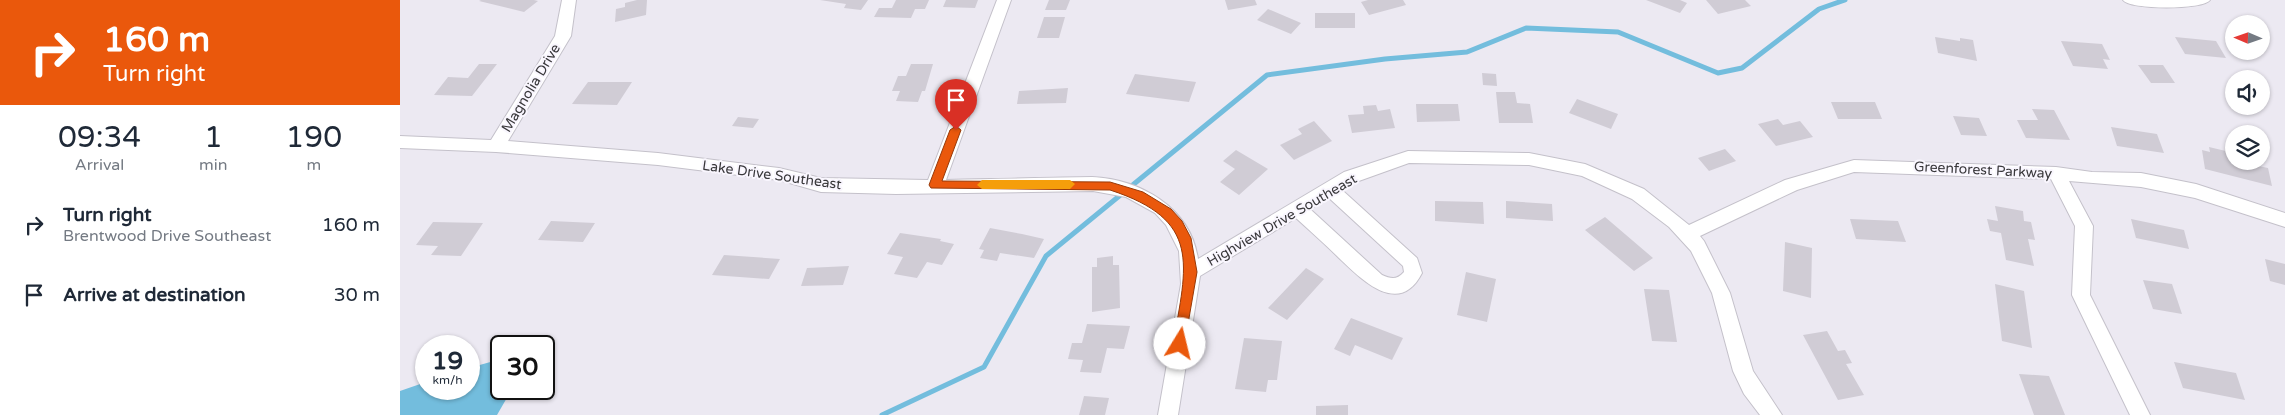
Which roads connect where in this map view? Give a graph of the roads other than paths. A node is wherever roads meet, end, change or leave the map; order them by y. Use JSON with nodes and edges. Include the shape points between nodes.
{"nodes":[{"id":1,"x":569,"y":0,"type":"edge"},
{"id":2,"x":1004,"y":0,"type":"edge"},
{"id":3,"x":2130,"y":0,"type":"edge"},
{"id":4,"x":2203,"y":0,"type":"edge"},
{"id":5,"x":400,"y":142,"type":"edge"},
{"id":6,"x":496,"y":146,"type":"junction"},
{"id":7,"x":2056,"y":173,"type":"junction"},
{"id":8,"x":935,"y":185,"type":"junction"},
{"id":9,"x":1330,"y":189,"type":"junction"},
{"id":10,"x":1297,"y":208,"type":"junction"},
{"id":11,"x":2285,"y":220,"type":"edge"},
{"id":12,"x":1688,"y":234,"type":"junction"},
{"id":13,"x":1192,"y":272,"type":"junction"},
{"id":14,"x":1168,"y":415,"type":"edge"},
{"id":15,"x":1772,"y":415,"type":"edge"},
{"id":16,"x":2140,"y":415,"type":"edge"}],
"edges":[{"from":1,"to":6,"type":"street","name":"Magnolia Drive","via":[[563,36]]},
{"from":2,"to":8,"type":"street"},
{"from":3,"to":4,"type":"street","via":[[2168,3]]},
{"from":5,"to":6,"type":"street","name":"Lake Drive Southeast"},
{"from":6,"to":8,"type":"street","name":"Lake Drive Southeast","via":[[658,159],[779,174],[821,185]]},
{"from":7,"to":11,"type":"street","name":"Greenforest Parkway","via":[[2141,180],[2196,192]]},
{"from":7,"to":12,"type":"street","name":"Greenforest Parkway","via":[[1854,166],[1792,185]]},
{"from":7,"to":16,"type":"street","via":[[2084,226],[2081,295]]},
{"from":8,"to":13,"type":"street","name":"Lake Drive Southeast","via":[[1093,184],[1132,193],[1167,213],[1178,224],[1185,238]]},
{"from":9,"to":10,"type":"street","name":"Highview Drive Southeast"},
{"from":9,"to":10,"type":"street","via":[[1411,263],[1413,273],[1408,282],[1385,286],[1375,280]]},
{"from":9,"to":12,"type":"street","name":"Highview Drive Southeast","via":[[1350,177],[1408,158],[1529,158],[1585,170],[1617,182],[1656,206]]},
{"from":10,"to":13,"type":"street","name":"Highview Drive Southeast"},
{"from":12,"to":15,"type":"street","name":"Highview Drive Southeast","via":[[1722,293],[1735,350],[1751,388]]},
{"from":13,"to":14,"type":"street","name":"Lake Drive Southeast"}]}
